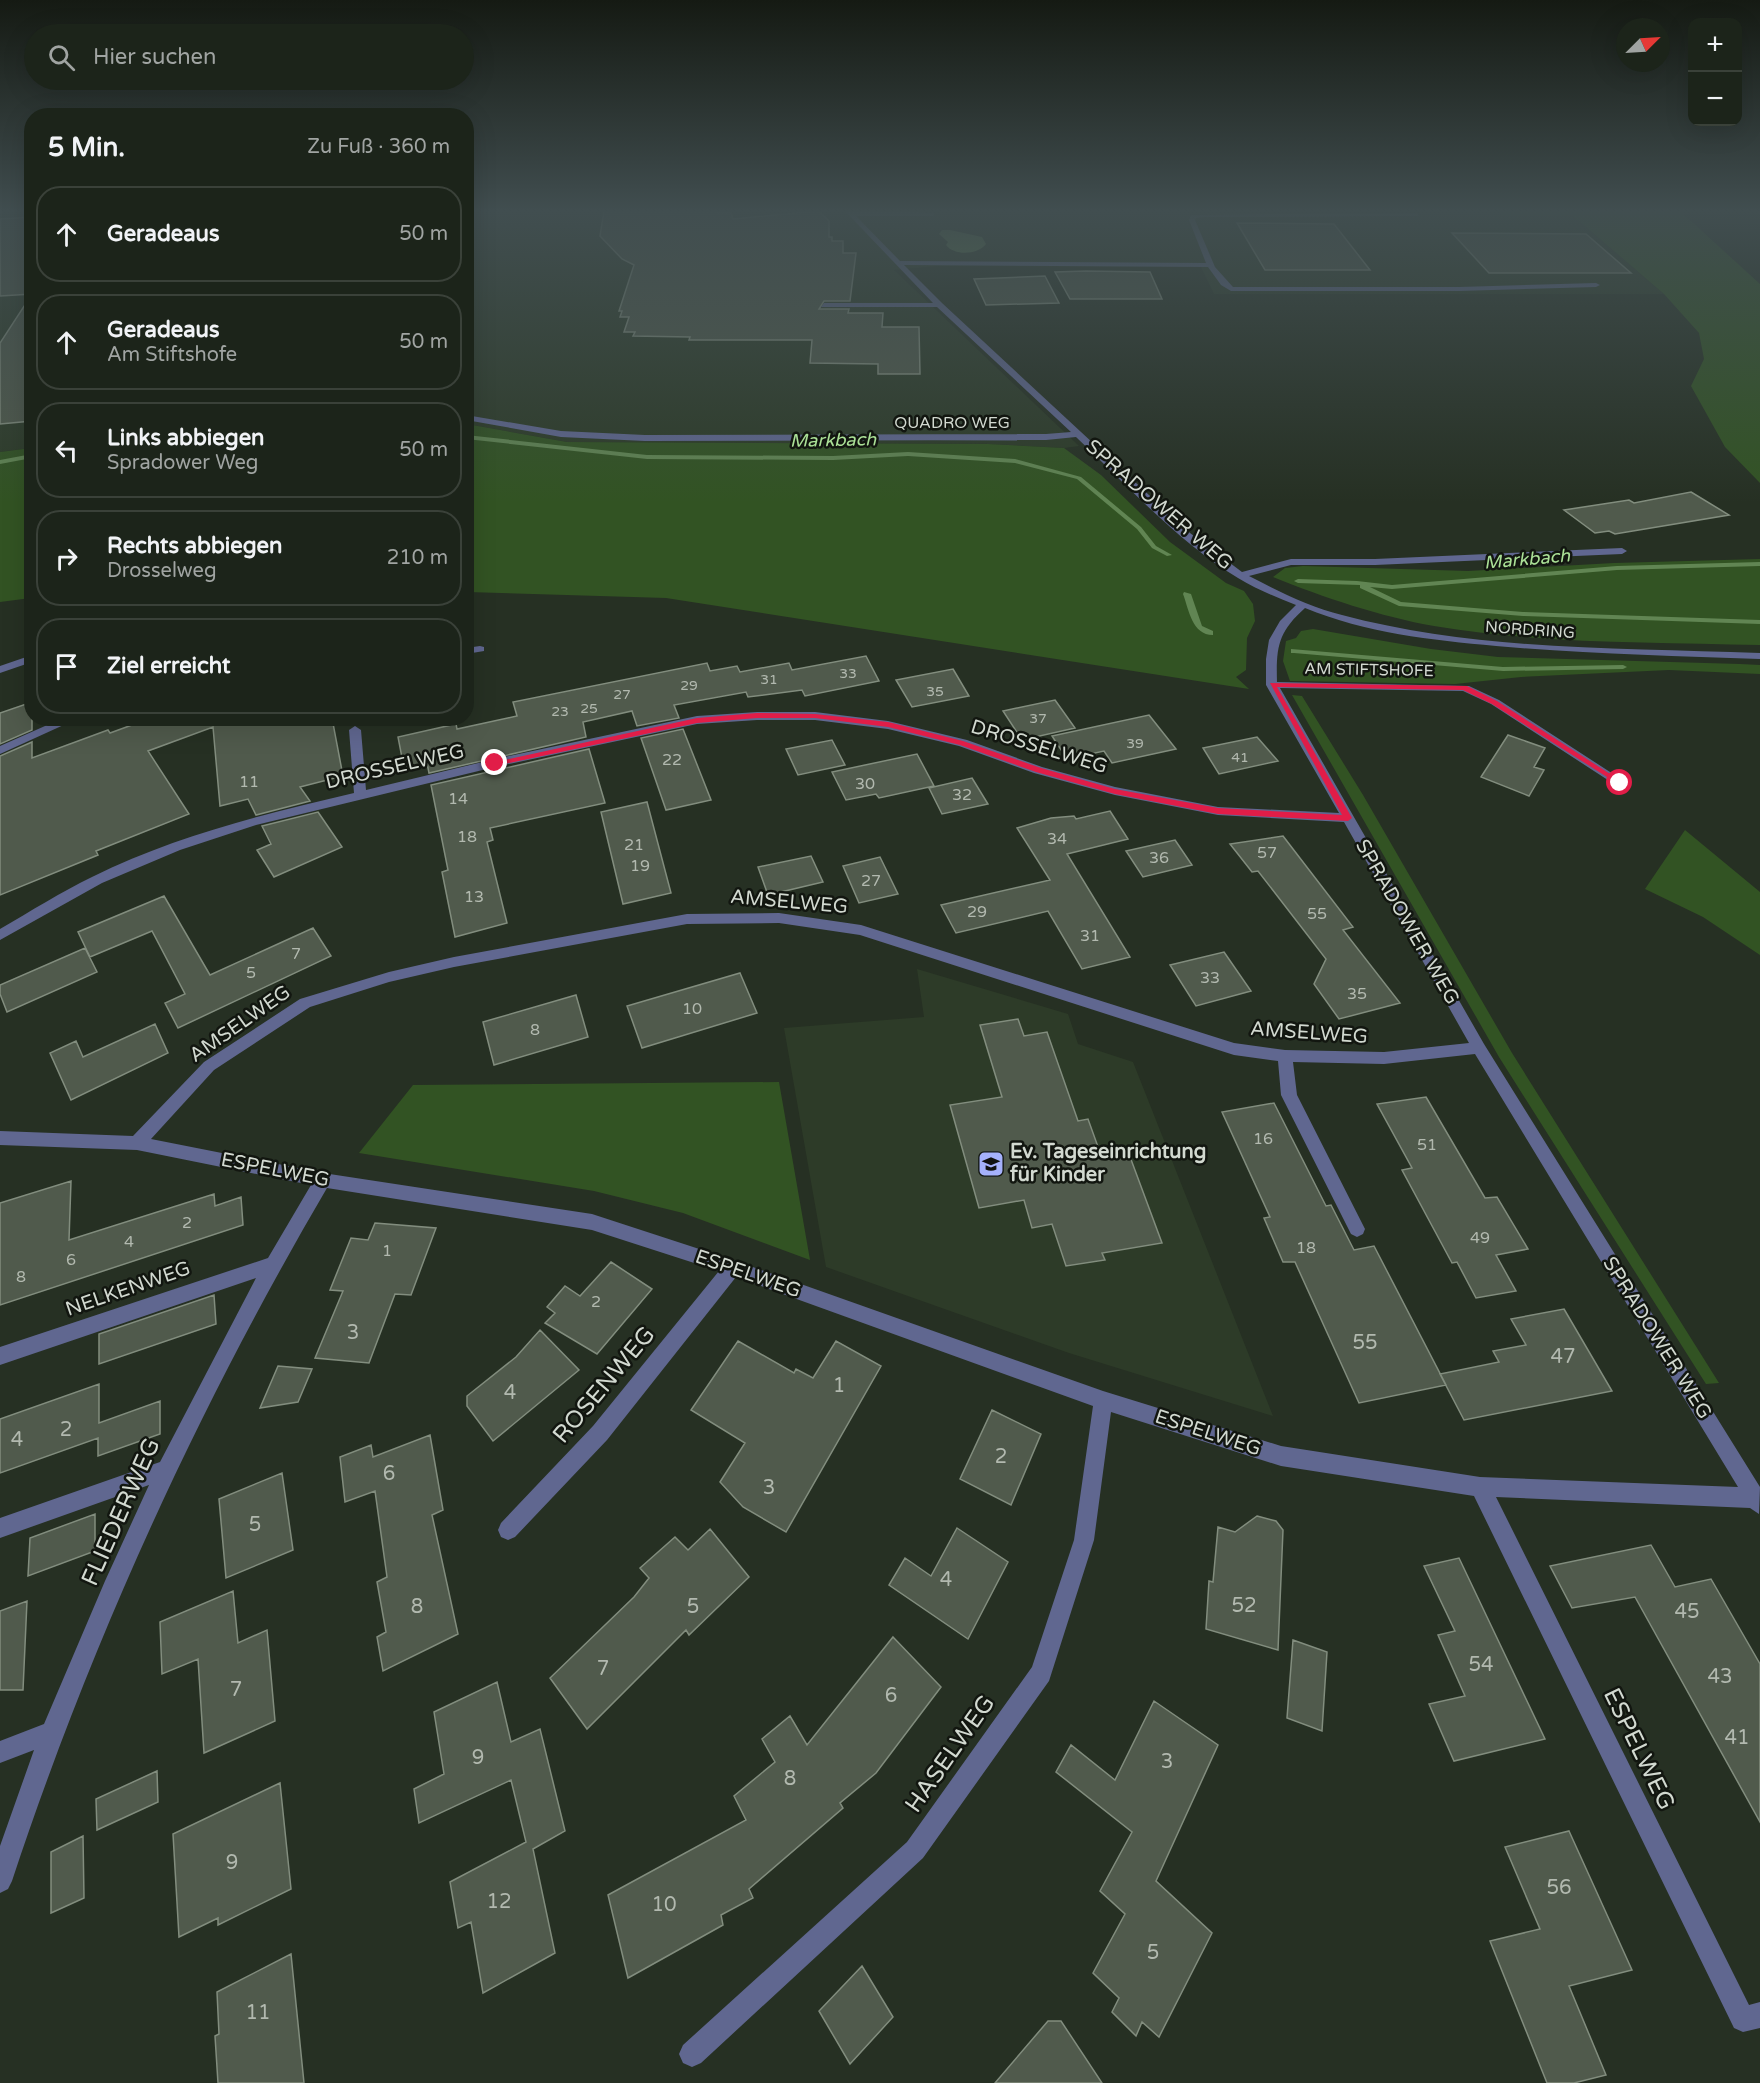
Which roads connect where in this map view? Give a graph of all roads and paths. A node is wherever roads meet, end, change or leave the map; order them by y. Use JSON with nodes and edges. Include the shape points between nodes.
{"nodes":[{"id":1,"x":941,"y":307,"type":"edge"},
{"id":2,"x":474,"y":418,"type":"edge"},
{"id":3,"x":1078,"y":434,"type":"junction"},
{"id":4,"x":1622,"y":551,"type":"dead end"},
{"id":5,"x":1240,"y":575,"type":"junction"},
{"id":6,"x":1302,"y":605,"type":"junction"},
{"id":7,"x":480,"y":649,"type":"dead end"},
{"id":8,"x":474,"y":650,"type":"edge"},
{"id":9,"x":1760,"y":656,"type":"edge"},
{"id":10,"x":24,"y":661,"type":"edge"},
{"id":11,"x":0,"y":670,"type":"edge"},
{"id":12,"x":1272,"y":685,"type":"junction"},
{"id":13,"x":56,"y":726,"type":"edge"},
{"id":14,"x":355,"y":730,"type":"dead end"},
{"id":15,"x":0,"y":750,"type":"edge"},
{"id":16,"x":1620,"y":783,"type":"dead end"},
{"id":17,"x":360,"y":795,"type":"junction"},
{"id":18,"x":1348,"y":818,"type":"junction"},
{"id":19,"x":0,"y":935,"type":"edge"},
{"id":20,"x":1479,"y":1048,"type":"junction"},
{"id":21,"x":1285,"y":1056,"type":"junction"},
{"id":22,"x":0,"y":1138,"type":"edge"},
{"id":23,"x":137,"y":1143,"type":"junction"},
{"id":24,"x":323,"y":1180,"type":"junction"},
{"id":25,"x":1357,"y":1229,"type":"dead end"},
{"id":26,"x":271,"y":1265,"type":"junction"},
{"id":27,"x":733,"y":1268,"type":"junction"},
{"id":28,"x":0,"y":1356,"type":"edge"},
{"id":29,"x":1103,"y":1400,"type":"junction"},
{"id":30,"x":165,"y":1470,"type":"junction"},
{"id":31,"x":1480,"y":1487,"type":"junction"},
{"id":32,"x":1758,"y":1501,"type":"edge"},
{"id":33,"x":0,"y":1527,"type":"edge"},
{"id":34,"x":508,"y":1530,"type":"dead end"},
{"id":35,"x":52,"y":1732,"type":"junction"},
{"id":36,"x":0,"y":1752,"type":"edge"},
{"id":37,"x":0,"y":1881,"type":"edge"},
{"id":38,"x":1760,"y":2015,"type":"edge"},
{"id":39,"x":692,"y":2054,"type":"dead end"}],
"edges":[{"from":1,"to":3,"type":"street","name":"SPRADOWER WEG"},
{"from":2,"to":3,"type":"street","name":"QUADRO WEG","via":[[561,434],[645,438]]},
{"from":3,"to":5,"type":"street","name":"SPRADOWER WEG","via":[[1187,535]]},
{"from":4,"to":5,"type":"street","via":[[1291,562]]},
{"from":5,"to":6,"type":"street","name":"SPRADOWER WEG"},
{"from":6,"to":9,"type":"street","name":"NORDRING","via":[[1389,629],[1476,643]]},
{"from":6,"to":12,"type":"street","name":"SPRADOWER WEG","via":[[1284,621],[1270,649]]},
{"from":7,"to":8,"type":"street"},
{"from":10,"to":11,"type":"street"},
{"from":12,"to":16,"type":"street","name":"AM STIFTSHOFE","via":[[1465,688],[1495,702]]},
{"from":12,"to":18,"type":"street","name":"SPRADOWER WEG"},
{"from":13,"to":15,"type":"street"},
{"from":14,"to":17,"type":"street"},
{"from":17,"to":18,"type":"street","name":"DROSSELWEG","via":[[697,720],[815,716],[888,724],[1126,794],[1218,811]]},
{"from":17,"to":19,"type":"street","name":"DROSSELWEG","via":[[253,821],[175,847],[97,880]]},
{"from":18,"to":20,"type":"street","name":"SPRADOWER WEG"},
{"from":20,"to":21,"type":"street","name":"AMSELWEG","via":[[1384,1058]]},
{"from":20,"to":32,"type":"street","name":"SPRADOWER WEG"},
{"from":21,"to":23,"type":"street","name":"AMSELWEG","via":[[1234,1049],[861,930],[778,918],[687,919],[454,962],[388,977],[305,1003],[209,1066]]},
{"from":21,"to":25,"type":"street","via":[[1290,1095]]},
{"from":22,"to":23,"type":"street","name":"ESPELWEG"},
{"from":23,"to":24,"type":"street","name":"ESPELWEG"},
{"from":24,"to":26,"type":"street","name":"FLIEDERWEG"},
{"from":24,"to":27,"type":"street","name":"ESPELWEG","via":[[592,1222]]},
{"from":26,"to":28,"type":"street","name":"NELKENWEG"},
{"from":26,"to":30,"type":"street","name":"FLIEDERWEG"},
{"from":27,"to":29,"type":"street","name":"ESPELWEG"},
{"from":27,"to":34,"type":"street","name":"ROSENWEG","via":[[600,1433]]},
{"from":29,"to":31,"type":"street","name":"ESPELWEG","via":[[1281,1456]]},
{"from":29,"to":39,"type":"street","name":"HASELWEG","via":[[1084,1540],[1041,1673],[915,1850]]},
{"from":30,"to":33,"type":"street"},
{"from":30,"to":35,"type":"street","name":"FLIEDERWEG"},
{"from":31,"to":32,"type":"street","name":"ESPELWEG"},
{"from":31,"to":38,"type":"street","name":"ESPELWEG","via":[[1743,2019]]},
{"from":35,"to":36,"type":"street"},
{"from":35,"to":37,"type":"street","name":"FLIEDERWEG"}]}
